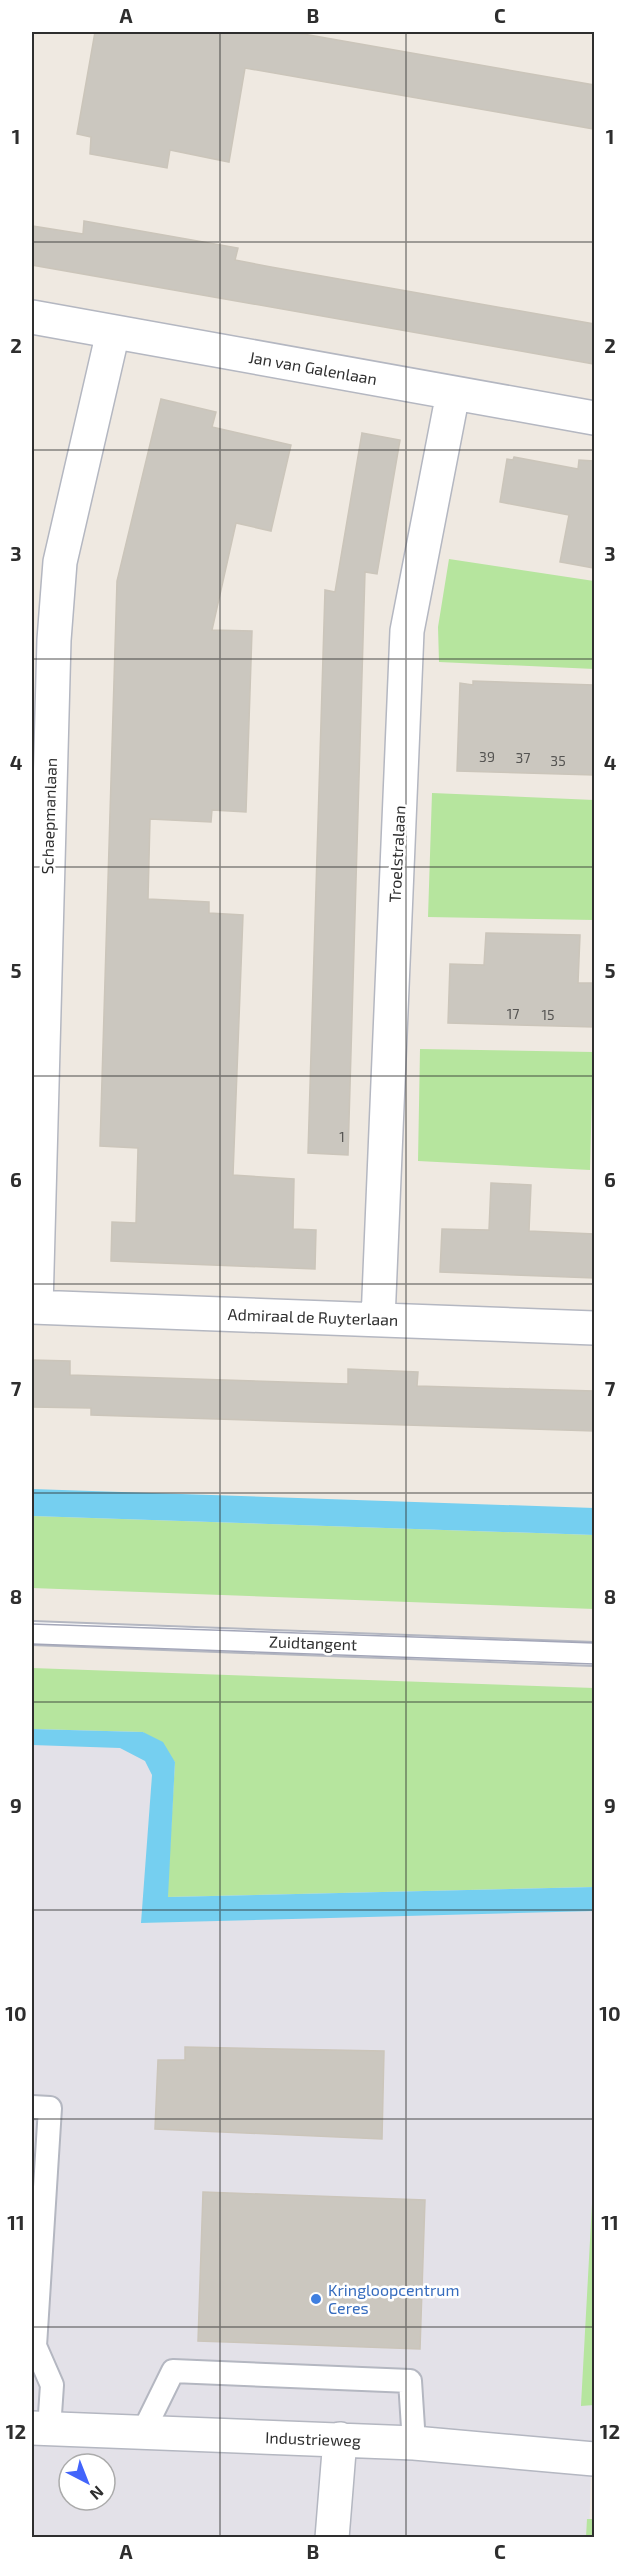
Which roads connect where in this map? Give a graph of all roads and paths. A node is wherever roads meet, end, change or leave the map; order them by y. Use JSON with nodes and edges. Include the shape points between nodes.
{"nodes":[{"id":1,"x":32,"y":317,"type":"edge"},
{"id":2,"x":113,"y":332,"type":"junction"},
{"id":3,"x":453,"y":393,"type":"junction"},
{"id":4,"x":594,"y":418,"type":"edge"},
{"id":5,"x":34,"y":1307,"type":"edge"},
{"id":6,"x":378,"y":1320,"type":"junction"},
{"id":7,"x":594,"y":1328,"type":"edge"},
{"id":8,"x":32,"y":1633,"type":"edge"},
{"id":9,"x":594,"y":1654,"type":"edge"},
{"id":10,"x":32,"y":2107,"type":"edge"},
{"id":11,"x":33,"y":2346,"type":"edge"},
{"id":12,"x":40,"y":2428,"type":"edge"},
{"id":13,"x":142,"y":2432,"type":"junction"},
{"id":14,"x":340,"y":2439,"type":"junction"},
{"id":15,"x":414,"y":2443,"type":"junction"},
{"id":16,"x":594,"y":2459,"type":"edge"},
{"id":17,"x":332,"y":2538,"type":"edge"}],
"edges":[{"from":1,"to":2,"type":"street","name":"Jan van Galenlaan"},
{"from":2,"to":3,"type":"street","name":"Jan van Galenlaan"},
{"from":2,"to":5,"type":"street","name":"Schaepmanlaan","via":[[60,562],[54,640]]},
{"from":3,"to":4,"type":"street","name":"Jan van Galenlaan"},
{"from":3,"to":6,"type":"street","name":"Troelstralaan","via":[[407,631]]},
{"from":5,"to":6,"type":"street","name":"Admiraal de Ruyterlaan"},
{"from":6,"to":7,"type":"street","name":"Admiraal de Ruyterlaan"},
{"from":8,"to":9,"type":"lane","name":"Zuidtangent"},
{"from":10,"to":11,"type":"lane","via":[[50,2108]]},
{"from":11,"to":12,"type":"lane","via":[[52,2385]]},
{"from":12,"to":13,"type":"street","name":"Industrieweg"},
{"from":13,"to":14,"type":"street","name":"Industrieweg"},
{"from":13,"to":15,"type":"lane","via":[[173,2371],[410,2381]]},
{"from":14,"to":15,"type":"street","name":"Industrieweg"},
{"from":14,"to":17,"type":"street"},
{"from":15,"to":16,"type":"street","name":"Industrieweg"}]}
